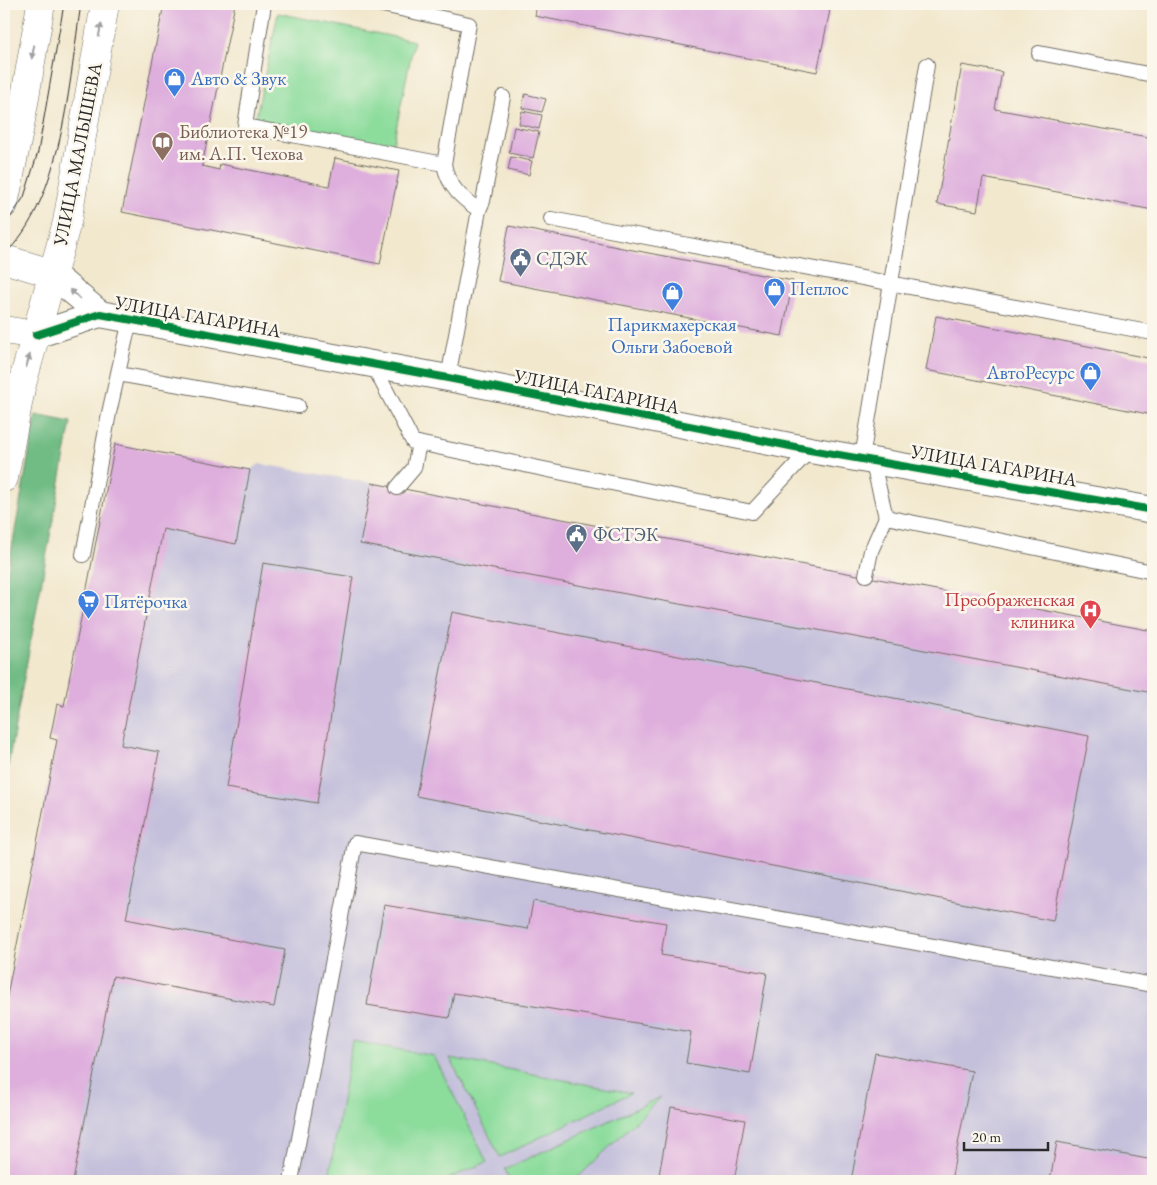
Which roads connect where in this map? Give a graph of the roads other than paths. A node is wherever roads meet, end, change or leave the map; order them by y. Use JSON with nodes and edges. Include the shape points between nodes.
{"nodes":[{"id":1,"x":41,"y":4,"type":"edge"},
{"id":2,"x":105,"y":4,"type":"edge"},
{"id":3,"x":264,"y":4,"type":"edge"},
{"id":4,"x":378,"y":4,"type":"edge"},
{"id":5,"x":1039,"y":53,"type":"dead end"},
{"id":6,"x":927,"y":65,"type":"dead end"},
{"id":7,"x":1153,"y":75,"type":"edge"},
{"id":8,"x":503,"y":97,"type":"dead end"},
{"id":9,"x":444,"y":164,"type":"junction"},
{"id":10,"x":4,"y":204,"type":"edge"},
{"id":11,"x":479,"y":210,"type":"junction"},
{"id":12,"x":551,"y":220,"type":"dead end"},
{"id":13,"x":4,"y":259,"type":"edge"},
{"id":14,"x":51,"y":273,"type":"junction"},
{"id":15,"x":890,"y":284,"type":"junction"},
{"id":16,"x":100,"y":314,"type":"junction"},
{"id":17,"x":130,"y":320,"type":"junction"},
{"id":18,"x":4,"y":330,"type":"edge"},
{"id":19,"x":1153,"y":334,"type":"edge"},
{"id":20,"x":36,"y":335,"type":"junction"},
{"id":21,"x":373,"y":364,"type":"junction"},
{"id":22,"x":118,"y":374,"type":"junction"},
{"id":23,"x":448,"y":378,"type":"junction"},
{"id":24,"x":298,"y":406,"type":"dead end"},
{"id":25,"x":419,"y":443,"type":"junction"},
{"id":26,"x":810,"y":450,"type":"junction"},
{"id":27,"x":867,"y":459,"type":"junction"},
{"id":28,"x":4,"y":478,"type":"edge"},
{"id":29,"x":397,"y":488,"type":"dead end"},
{"id":30,"x":1153,"y":510,"type":"edge"},
{"id":31,"x":886,"y":517,"type":"junction"},
{"id":32,"x":83,"y":555,"type":"dead end"},
{"id":33,"x":1153,"y":572,"type":"edge"},
{"id":34,"x":866,"y":575,"type":"dead end"},
{"id":35,"x":1153,"y":985,"type":"edge"},
{"id":36,"x":291,"y":1181,"type":"edge"}],
"edges":[{"from":1,"to":10,"type":"main road","one_way":true},
{"from":14,"to":2,"type":"main road","name":"УЛИЦА МАЛЫШЕВА","one_way":true,"via":[[67,222]]},
{"from":3,"to":9,"type":"lane","via":[[246,126]]},
{"from":4,"to":9,"type":"lane","via":[[469,24]]},
{"from":5,"to":7,"type":"lane"},
{"from":6,"to":15,"type":"lane"},
{"from":8,"to":11,"type":"lane"},
{"from":9,"to":11,"type":"lane","via":[[446,176],[460,197]]},
{"from":11,"to":23,"type":"lane"},
{"from":12,"to":15,"type":"lane"},
{"from":13,"to":14,"type":"main road","name":"УЛИЦА ГАГАРИНА"},
{"from":16,"to":14,"type":"street","name":"УЛИЦА ГАГАРИНА","one_way":true},
{"from":14,"to":20,"type":"main road","name":"УЛИЦА МАЛЫШЕВА"},
{"from":15,"to":19,"type":"lane"},
{"from":15,"to":27,"type":"lane"},
{"from":16,"to":17,"type":"street","name":"УЛИЦА ГАГАРИНА"},
{"from":16,"to":20,"type":"street","name":"УЛИЦА ГАГАРИНА"},
{"from":17,"to":21,"type":"street","name":"УЛИЦА ГАГАРИНА"},
{"from":17,"to":22,"type":"lane"},
{"from":18,"to":20,"type":"main road","name":"УЛИЦА ГАГАРИНА"},
{"from":28,"to":20,"type":"main road","name":"УЛИЦА МАЛЫШЕВА","one_way":true,"via":[[21,388]]},
{"from":21,"to":23,"type":"street","name":"УЛИЦА ГАГАРИНА"},
{"from":21,"to":25,"type":"lane","via":[[413,442]]},
{"from":22,"to":24,"type":"lane"},
{"from":22,"to":32,"type":"lane"},
{"from":23,"to":26,"type":"street","name":"УЛИЦА ГАГАРИНА"},
{"from":25,"to":26,"type":"lane","via":[[752,512]]},
{"from":25,"to":29,"type":"lane","via":[[414,468]]},
{"from":26,"to":27,"type":"street","name":"УЛИЦА ГАГАРИНА"},
{"from":27,"to":30,"type":"street","name":"УЛИЦА ГАГАРИНА"},
{"from":27,"to":31,"type":"lane"},
{"from":31,"to":33,"type":"lane"},
{"from":31,"to":34,"type":"lane","via":[[871,551]]},
{"from":35,"to":36,"type":"lane","via":[[355,843]]}]}
